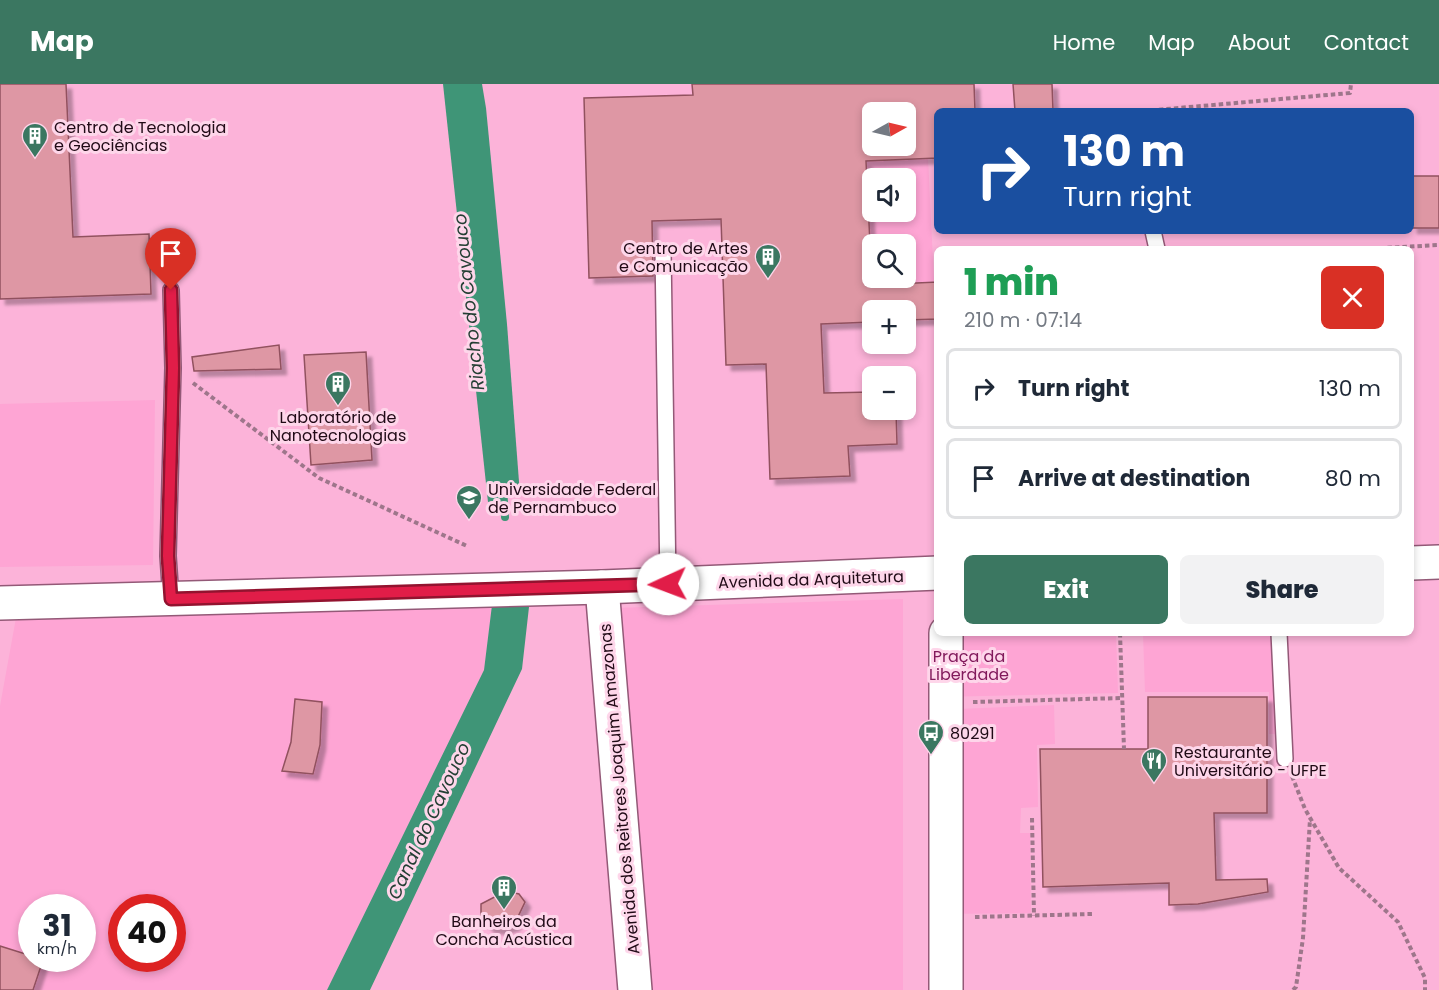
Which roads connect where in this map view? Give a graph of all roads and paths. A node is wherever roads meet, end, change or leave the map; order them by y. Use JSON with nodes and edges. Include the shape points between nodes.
{"nodes":[{"id":1,"x":1351,"y":84,"type":"edge"},
{"id":2,"x":1178,"y":108,"type":"edge"},
{"id":3,"x":1439,"y":245,"type":"edge"},
{"id":4,"x":1414,"y":246,"type":"edge"},
{"id":5,"x":663,"y":251,"type":"dead end"},
{"id":6,"x":171,"y":290,"type":"dead end"},
{"id":7,"x":173,"y":368,"type":"junction"},
{"id":8,"x":466,"y":546,"type":"dead end"},
{"id":9,"x":1439,"y":562,"type":"edge"},
{"id":10,"x":1414,"y":563,"type":"edge"},
{"id":11,"x":934,"y":573,"type":"edge"},
{"id":12,"x":668,"y":584,"type":"junction"},
{"id":13,"x":602,"y":587,"type":"junction"},
{"id":14,"x":171,"y":599,"type":"junction"},
{"id":15,"x":0,"y":603,"type":"edge"},
{"id":16,"x":946,"y":636,"type":"edge"},
{"id":17,"x":1120,"y":636,"type":"edge"},
{"id":18,"x":1279,"y":636,"type":"edge"},
{"id":19,"x":1122,"y":698,"type":"junction"},
{"id":20,"x":948,"y":703,"type":"junction"},
{"id":21,"x":1124,"y":749,"type":"dead end"},
{"id":22,"x":1285,"y":759,"type":"joint"},
{"id":23,"x":1032,"y":818,"type":"dead end"},
{"id":24,"x":1310,"y":818,"type":"junction"},
{"id":25,"x":1092,"y":914,"type":"dead end"},
{"id":26,"x":1034,"y":916,"type":"junction"},
{"id":27,"x":947,"y":917,"type":"junction"},
{"id":28,"x":635,"y":990,"type":"edge"},
{"id":29,"x":946,"y":990,"type":"edge"},
{"id":30,"x":1293,"y":990,"type":"edge"},
{"id":31,"x":1425,"y":990,"type":"edge"}],
"edges":[{"from":1,"to":2,"type":"path","via":[[1350,93]]},
{"from":3,"to":4,"type":"path"},
{"from":5,"to":12,"type":"lane"},
{"from":6,"to":7,"type":"lane"},
{"from":7,"to":8,"type":"path","via":[[318,478]]},
{"from":7,"to":14,"type":"lane","via":[[168,556]]},
{"from":9,"to":10,"type":"street"},
{"from":11,"to":12,"type":"street","name":"Avenida da Arquitetura"},
{"from":12,"to":13,"type":"street","name":"Avenida da Arquitetura"},
{"from":13,"to":14,"type":"street","name":"Avenida da Arquitetura"},
{"from":13,"to":28,"type":"street","name":"Avenida dos Reitores Joaquim Amazonas"},
{"from":14,"to":15,"type":"street","name":"Avenida da Arquitetura"},
{"from":16,"to":20,"type":"street"},
{"from":17,"to":19,"type":"path"},
{"from":18,"to":22,"type":"lane"},
{"from":19,"to":20,"type":"path"},
{"from":19,"to":21,"type":"path"},
{"from":20,"to":27,"type":"street"},
{"from":22,"to":24,"type":"path"},
{"from":23,"to":26,"type":"path"},
{"from":24,"to":30,"type":"path","via":[[1303,938]]},
{"from":24,"to":31,"type":"path","via":[[1340,868],[1398,922],[1425,978]]},
{"from":25,"to":26,"type":"path"},
{"from":26,"to":27,"type":"path"},
{"from":27,"to":29,"type":"street"}]}
